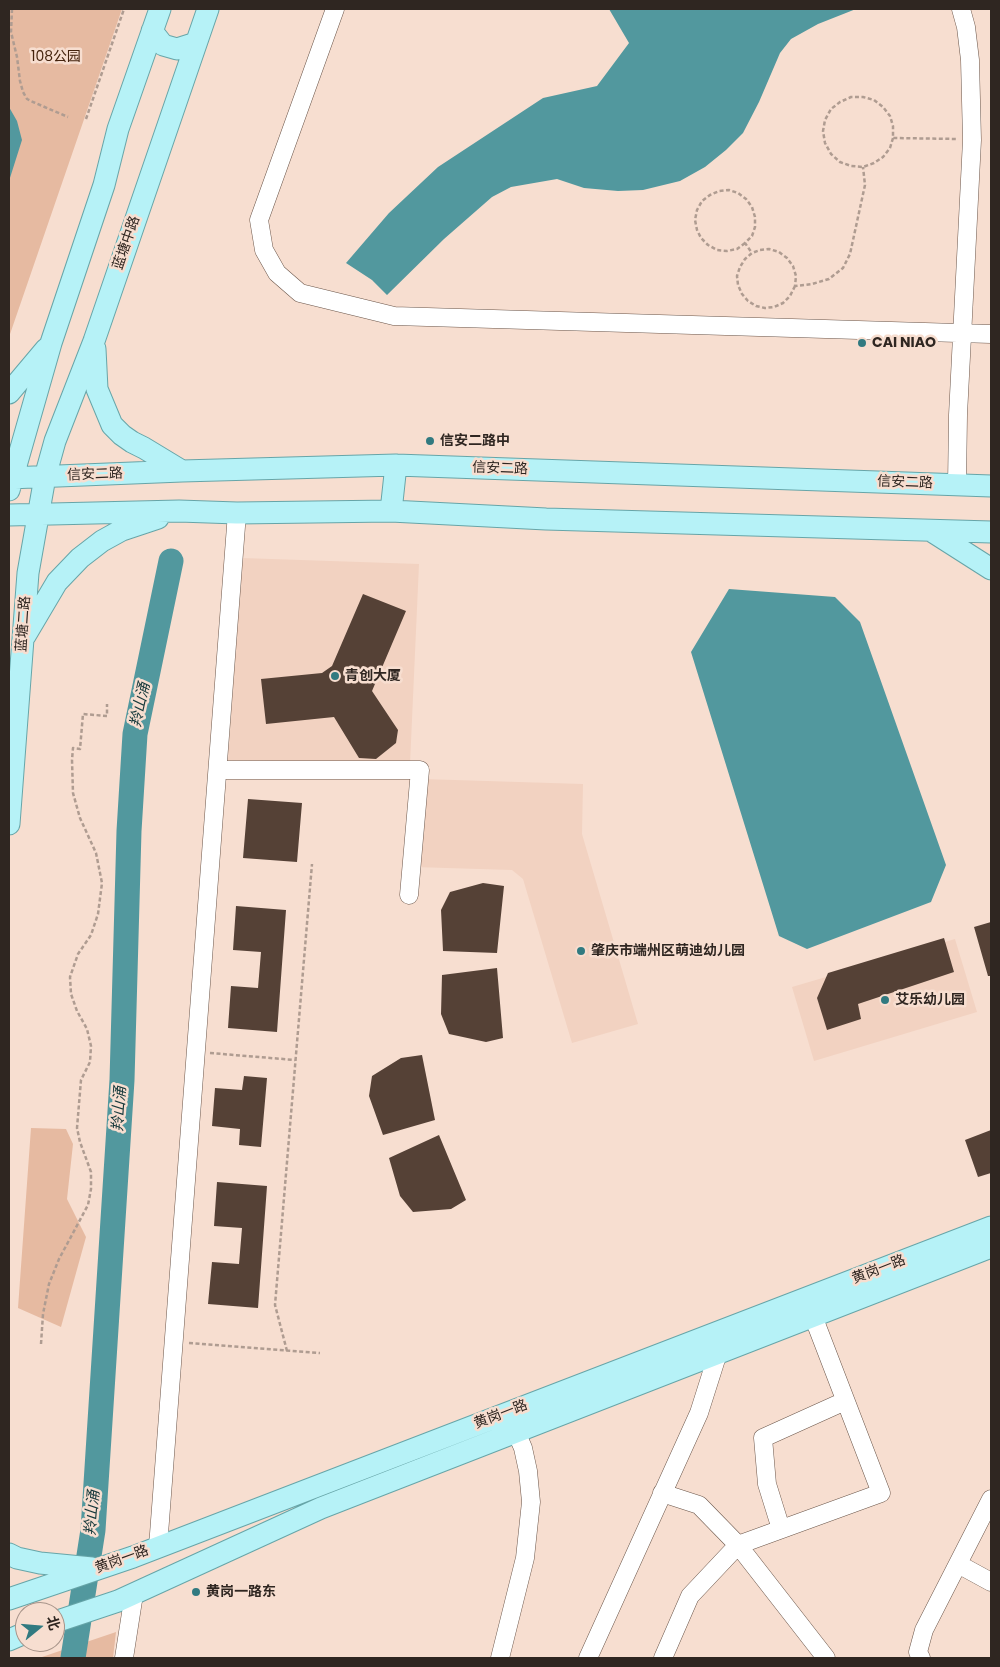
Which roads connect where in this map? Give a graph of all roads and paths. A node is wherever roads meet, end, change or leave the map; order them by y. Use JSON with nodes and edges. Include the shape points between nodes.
{"nodes":[{"id":1,"x":12,"y":9,"type":"edge"},
{"id":2,"x":124,"y":9,"type":"edge"},
{"id":3,"x":160,"y":9,"type":"edge"},
{"id":4,"x":208,"y":9,"type":"edge"},
{"id":5,"x":335,"y":9,"type":"edge"},
{"id":6,"x":961,"y":9,"type":"edge"},
{"id":7,"x":152,"y":31,"type":"junction"},
{"id":8,"x":196,"y":44,"type":"junction"},
{"id":9,"x":68,"y":117,"type":"dead end"},
{"id":10,"x":86,"y":119,"type":"dead end"},
{"id":11,"x":893,"y":138,"type":"junction"},
{"id":12,"x":972,"y":140,"type":"junction"},
{"id":13,"x":863,"y":167,"type":"junction"},
{"id":14,"x":745,"y":244,"type":"junction"},
{"id":15,"x":752,"y":253,"type":"junction"},
{"id":16,"x":795,"y":286,"type":"junction"},
{"id":17,"x":962,"y":333,"type":"junction"},
{"id":18,"x":991,"y":334,"type":"edge"},
{"id":19,"x":94,"y":341,"type":"junction"},
{"id":20,"x":51,"y":343,"type":"junction"},
{"id":21,"x":9,"y":393,"type":"edge"},
{"id":22,"x":396,"y":465,"type":"junction"},
{"id":23,"x":182,"y":471,"type":"junction"},
{"id":24,"x":45,"y":477,"type":"junction"},
{"id":25,"x":10,"y":483,"type":"edge"},
{"id":26,"x":957,"y":485,"type":"junction"},
{"id":27,"x":991,"y":486,"type":"edge"},
{"id":28,"x":179,"y":511,"type":"junction"},
{"id":29,"x":391,"y":512,"type":"junction"},
{"id":30,"x":237,"y":513,"type":"junction"},
{"id":31,"x":38,"y":514,"type":"junction"},
{"id":32,"x":9,"y":515,"type":"edge"},
{"id":33,"x":933,"y":532,"type":"junction"},
{"id":34,"x":991,"y":532,"type":"edge"},
{"id":35,"x":991,"y":569,"type":"edge"},
{"id":36,"x":23,"y":641,"type":"junction"},
{"id":37,"x":108,"y":704,"type":"dead end"},
{"id":38,"x":218,"y":770,"type":"junction"},
{"id":39,"x":9,"y":824,"type":"edge"},
{"id":40,"x":312,"y":864,"type":"dead end"},
{"id":41,"x":409,"y":895,"type":"dead end"},
{"id":42,"x":196,"y":1052,"type":"junction"},
{"id":43,"x":295,"y":1060,"type":"junction"},
{"id":44,"x":991,"y":1227,"type":"edge"},
{"id":45,"x":991,"y":1247,"type":"edge"},
{"id":46,"x":813,"y":1316,"type":"junction"},
{"id":47,"x":174,"y":1342,"type":"junction"},
{"id":48,"x":41,"y":1344,"type":"dead end"},
{"id":49,"x":286,"y":1351,"type":"junction"},
{"id":50,"x":320,"y":1353,"type":"dead end"},
{"id":51,"x":718,"y":1353,"type":"junction"},
{"id":52,"x":846,"y":1401,"type":"junction"},
{"id":53,"x":512,"y":1422,"type":"junction"},
{"id":54,"x":662,"y":1493,"type":"junction"},
{"id":55,"x":991,"y":1499,"type":"edge"},
{"id":56,"x":781,"y":1529,"type":"junction"},
{"id":57,"x":738,"y":1545,"type":"junction"},
{"id":58,"x":158,"y":1547,"type":"junction"},
{"id":59,"x":9,"y":1554,"type":"edge"},
{"id":60,"x":958,"y":1564,"type":"junction"},
{"id":61,"x":97,"y":1569,"type":"junction"},
{"id":62,"x":991,"y":1582,"type":"edge"},
{"id":63,"x":126,"y":1597,"type":"junction"},
{"id":64,"x":9,"y":1599,"type":"edge"},
{"id":65,"x":65,"y":1618,"type":"edge"},
{"id":66,"x":124,"y":1658,"type":"edge"},
{"id":67,"x":500,"y":1658,"type":"edge"},
{"id":68,"x":588,"y":1658,"type":"edge"},
{"id":69,"x":663,"y":1658,"type":"edge"},
{"id":70,"x":826,"y":1658,"type":"edge"},
{"id":71,"x":920,"y":1658,"type":"edge"}],
"edges":[{"from":1,"to":9,"type":"path","via":[[11,32],[23,92],[27,99]]},
{"from":2,"to":10,"type":"path"},
{"from":3,"to":7,"type":"main road"},
{"from":4,"to":8,"type":"main road","name":"蓝塘中路"},
{"from":5,"to":17,"type":"street","via":[[259,220],[264,250],[278,273],[300,293],[394,316]]},
{"from":6,"to":12,"type":"street","via":[[970,60]]},
{"from":7,"to":8,"type":"main road","via":[[163,45],[177,50]]},
{"from":7,"to":20,"type":"main road"},
{"from":8,"to":19,"type":"main road","name":"蓝塘中路"},
{"from":11,"to":12,"type":"path"},
{"from":11,"to":13,"type":"path","via":[[883,157]]},
{"from":11,"to":13,"type":"path","via":[[890,116],[874,100],[851,97],[831,109],[823,131],[831,154],[840,162]]},
{"from":12,"to":17,"type":"street"},
{"from":13,"to":16,"type":"path","via":[[865,185],[850,254],[843,268],[829,279]]},
{"from":14,"to":14,"type":"path","via":[[755,227],[752,207],[746,199],[729,190],[719,191],[702,201],[695,220],[701,238],[717,250],[737,249]]},
{"from":14,"to":15,"type":"path"},
{"from":15,"to":16,"type":"path","via":[[769,249],[788,258],[796,276]]},
{"from":15,"to":16,"type":"path","via":[[744,259],[737,276],[738,285],[748,301],[756,306],[774,307],[783,303]]},
{"from":17,"to":18,"type":"street"},
{"from":17,"to":26,"type":"street"},
{"from":19,"to":23,"type":"main road","via":[[97,389],[112,425],[132,442]]},
{"from":19,"to":24,"type":"main road","name":"蓝塘中路","via":[[55,441]]},
{"from":20,"to":21,"type":"main road"},
{"from":20,"to":25,"type":"main road"},
{"from":22,"to":23,"type":"main road","name":"信安二路"},
{"from":22,"to":26,"type":"main road","name":"信安二路"},
{"from":22,"to":29,"type":"main road"},
{"from":23,"to":24,"type":"main road","name":"信安二路"},
{"from":24,"to":25,"type":"main road","name":"信安二路"},
{"from":24,"to":31,"type":"main road","name":"蓝塘二路"},
{"from":26,"to":27,"type":"main road","name":"信安二路"},
{"from":28,"to":30,"type":"main road"},
{"from":28,"to":31,"type":"main road"},
{"from":28,"to":36,"type":"main road","via":[[122,530],[102,540],[80,558],[57,582]]},
{"from":29,"to":30,"type":"main road"},
{"from":29,"to":33,"type":"main road"},
{"from":30,"to":38,"type":"street"},
{"from":31,"to":32,"type":"main road"},
{"from":31,"to":36,"type":"main road","name":"蓝塘二路","via":[[28,572]]},
{"from":33,"to":34,"type":"main road"},
{"from":33,"to":35,"type":"main road"},
{"from":36,"to":39,"type":"main road","name":"蓝塘二路"},
{"from":37,"to":48,"type":"path","via":[[107,716],[83,714],[80,749],[73,748],[72,760],[72,793],[96,853],[102,883],[98,914],[91,935],[78,954],[70,977],[71,994],[92,1046],[90,1062],[81,1080],[77,1128],[90,1172],[91,1189],[88,1205],[58,1259],[49,1284]]},
{"from":38,"to":41,"type":"street","via":[[420,770]]},
{"from":38,"to":42,"type":"street"},
{"from":40,"to":43,"type":"path"},
{"from":42,"to":43,"type":"path"},
{"from":42,"to":47,"type":"street"},
{"from":43,"to":49,"type":"path","via":[[275,1305]]},
{"from":44,"to":53,"type":"main road","name":"黄岗一路"},
{"from":45,"to":46,"type":"main road","name":"黄岗一路"},
{"from":46,"to":51,"type":"main road","name":"黄岗一路"},
{"from":46,"to":52,"type":"street"},
{"from":47,"to":49,"type":"path"},
{"from":47,"to":58,"type":"street"},
{"from":49,"to":50,"type":"path"},
{"from":51,"to":53,"type":"main road","name":"黄岗一路"},
{"from":51,"to":54,"type":"street","via":[[699,1413]]},
{"from":52,"to":56,"type":"street","via":[[763,1438],[766,1484]]},
{"from":52,"to":56,"type":"street","via":[[881,1492]]},
{"from":53,"to":58,"type":"main road","name":"黄岗一路"},
{"from":53,"to":63,"type":"main road","name":"黄岗一路"},
{"from":53,"to":67,"type":"street","via":[[523,1448],[530,1502],[525,1558]]},
{"from":54,"to":57,"type":"street","via":[[699,1505]]},
{"from":54,"to":68,"type":"street"},
{"from":55,"to":60,"type":"street"},
{"from":56,"to":57,"type":"street"},
{"from":57,"to":69,"type":"street","via":[[690,1596]]},
{"from":57,"to":70,"type":"street"},
{"from":58,"to":61,"type":"main road","name":"黄岗一路"},
{"from":59,"to":61,"type":"main road","via":[[40,1563]]},
{"from":60,"to":62,"type":"street"},
{"from":60,"to":71,"type":"street","via":[[924,1630],[918,1652]]},
{"from":61,"to":64,"type":"main road","name":"黄岗一路"},
{"from":63,"to":65,"type":"main road","name":"黄岗一路"},
{"from":63,"to":66,"type":"street"}]}
